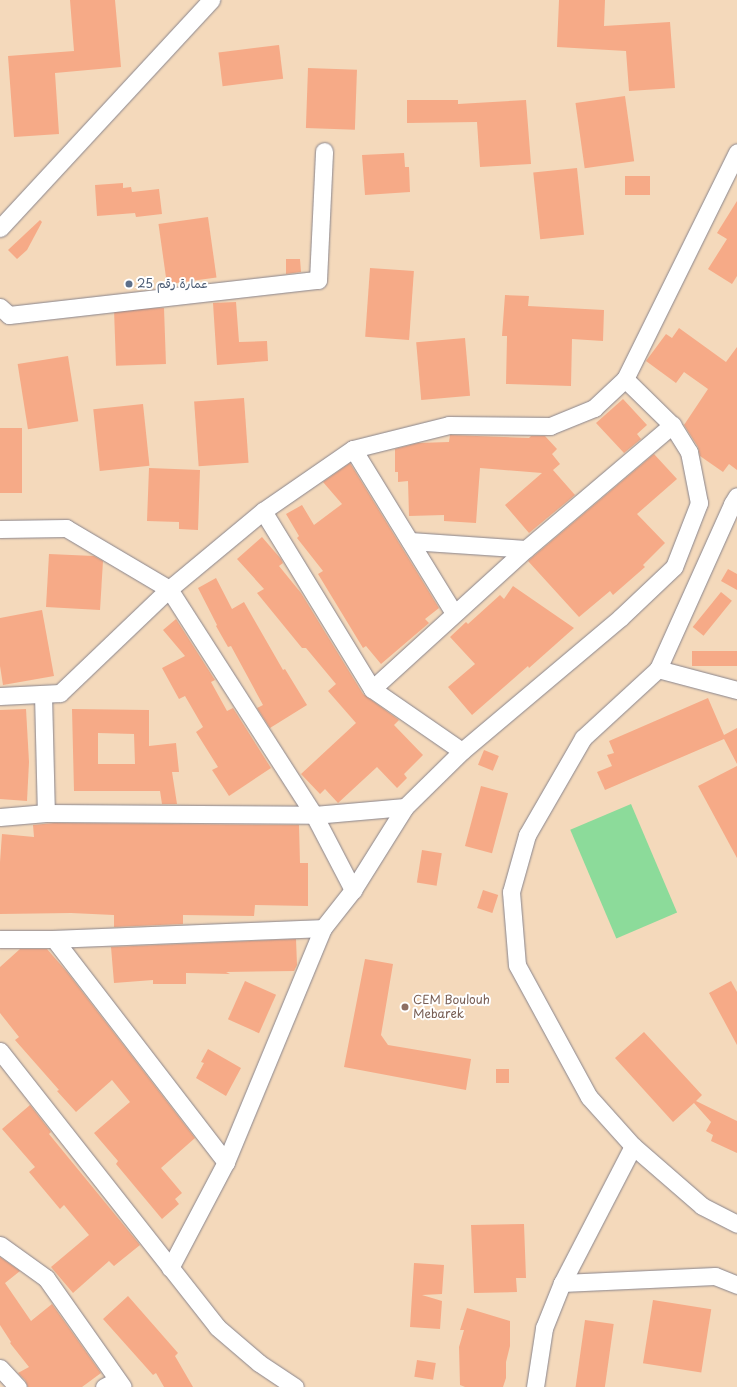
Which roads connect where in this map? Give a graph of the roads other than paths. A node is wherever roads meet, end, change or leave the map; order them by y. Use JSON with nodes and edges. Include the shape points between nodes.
{"nodes":[{"id":1,"x":211,"y":0,"type":"edge"},
{"id":2,"x":324,"y":151,"type":"dead end"},
{"id":3,"x":737,"y":152,"type":"edge"},
{"id":4,"x":0,"y":228,"type":"edge"},
{"id":5,"x":0,"y":307,"type":"edge"},
{"id":6,"x":624,"y":379,"type":"junction"},
{"id":7,"x":672,"y":425,"type":"junction"},
{"id":8,"x":353,"y":449,"type":"junction"},
{"id":9,"x":737,"y":496,"type":"edge"},
{"id":10,"x":263,"y":511,"type":"junction"},
{"id":11,"x":0,"y":529,"type":"edge"},
{"id":12,"x":410,"y":541,"type":"junction"},
{"id":13,"x":526,"y":549,"type":"junction"},
{"id":14,"x":169,"y":589,"type":"junction"},
{"id":15,"x":454,"y":613,"type":"junction"},
{"id":16,"x":658,"y":669,"type":"junction"},
{"id":17,"x":372,"y":689,"type":"junction"},
{"id":18,"x":737,"y":690,"type":"edge"},
{"id":19,"x":43,"y":694,"type":"junction"},
{"id":20,"x":0,"y":696,"type":"edge"},
{"id":21,"x":462,"y":751,"type":"junction"},
{"id":22,"x":405,"y":807,"type":"junction"},
{"id":23,"x":46,"y":813,"type":"junction"},
{"id":24,"x":314,"y":815,"type":"junction"},
{"id":25,"x":0,"y":817,"type":"edge"},
{"id":26,"x":353,"y":890,"type":"junction"},
{"id":27,"x":323,"y":928,"type":"junction"},
{"id":28,"x":0,"y":939,"type":"edge"},
{"id":29,"x":54,"y":939,"type":"junction"},
{"id":30,"x":0,"y":1052,"type":"edge"},
{"id":31,"x":633,"y":1146,"type":"junction"},
{"id":32,"x":226,"y":1162,"type":"junction"},
{"id":33,"x":737,"y":1224,"type":"edge"},
{"id":34,"x":0,"y":1245,"type":"edge"},
{"id":35,"x":170,"y":1268,"type":"junction"},
{"id":36,"x":562,"y":1283,"type":"junction"},
{"id":37,"x":737,"y":1285,"type":"edge"},
{"id":38,"x":0,"y":1368,"type":"edge"},
{"id":39,"x":115,"y":1385,"type":"edge"},
{"id":40,"x":18,"y":1387,"type":"edge"},
{"id":41,"x":296,"y":1387,"type":"edge"},
{"id":42,"x":535,"y":1387,"type":"edge"}],
"edges":[{"from":1,"to":4,"type":"street"},
{"from":2,"to":5,"type":"street","via":[[318,280],[9,315]]},
{"from":3,"to":6,"type":"street"},
{"from":6,"to":7,"type":"street"},
{"from":6,"to":8,"type":"street","via":[[594,408],[550,426],[449,425]]},
{"from":7,"to":13,"type":"street"},
{"from":7,"to":21,"type":"street","via":[[689,452],[699,503],[674,566],[620,618]]},
{"from":8,"to":10,"type":"street"},
{"from":8,"to":12,"type":"street"},
{"from":9,"to":16,"type":"street"},
{"from":10,"to":14,"type":"street"},
{"from":10,"to":17,"type":"street"},
{"from":11,"to":14,"type":"street","via":[[66,528]]},
{"from":12,"to":13,"type":"street"},
{"from":12,"to":15,"type":"street"},
{"from":13,"to":15,"type":"street"},
{"from":14,"to":19,"type":"street","via":[[60,693]]},
{"from":14,"to":24,"type":"street"},
{"from":15,"to":17,"type":"street"},
{"from":16,"to":18,"type":"street"},
{"from":16,"to":31,"type":"street","via":[[583,738],[527,835],[511,892],[517,965],[589,1097]]},
{"from":17,"to":21,"type":"street"},
{"from":19,"to":20,"type":"street"},
{"from":19,"to":23,"type":"street"},
{"from":21,"to":22,"type":"street"},
{"from":22,"to":24,"type":"street"},
{"from":22,"to":26,"type":"street"},
{"from":23,"to":24,"type":"street"},
{"from":23,"to":25,"type":"street"},
{"from":24,"to":26,"type":"street"},
{"from":26,"to":27,"type":"street"},
{"from":27,"to":29,"type":"street"},
{"from":27,"to":32,"type":"street"},
{"from":28,"to":29,"type":"street"},
{"from":29,"to":32,"type":"street"},
{"from":30,"to":35,"type":"street"},
{"from":31,"to":33,"type":"street","via":[[702,1206]]},
{"from":31,"to":36,"type":"street"},
{"from":32,"to":35,"type":"street"},
{"from":34,"to":39,"type":"street","via":[[46,1278]]},
{"from":35,"to":41,"type":"street","via":[[217,1327],[259,1363]]},
{"from":36,"to":37,"type":"street","via":[[715,1276]]},
{"from":36,"to":42,"type":"street","via":[[544,1328]]},
{"from":38,"to":40,"type":"street"}]}
